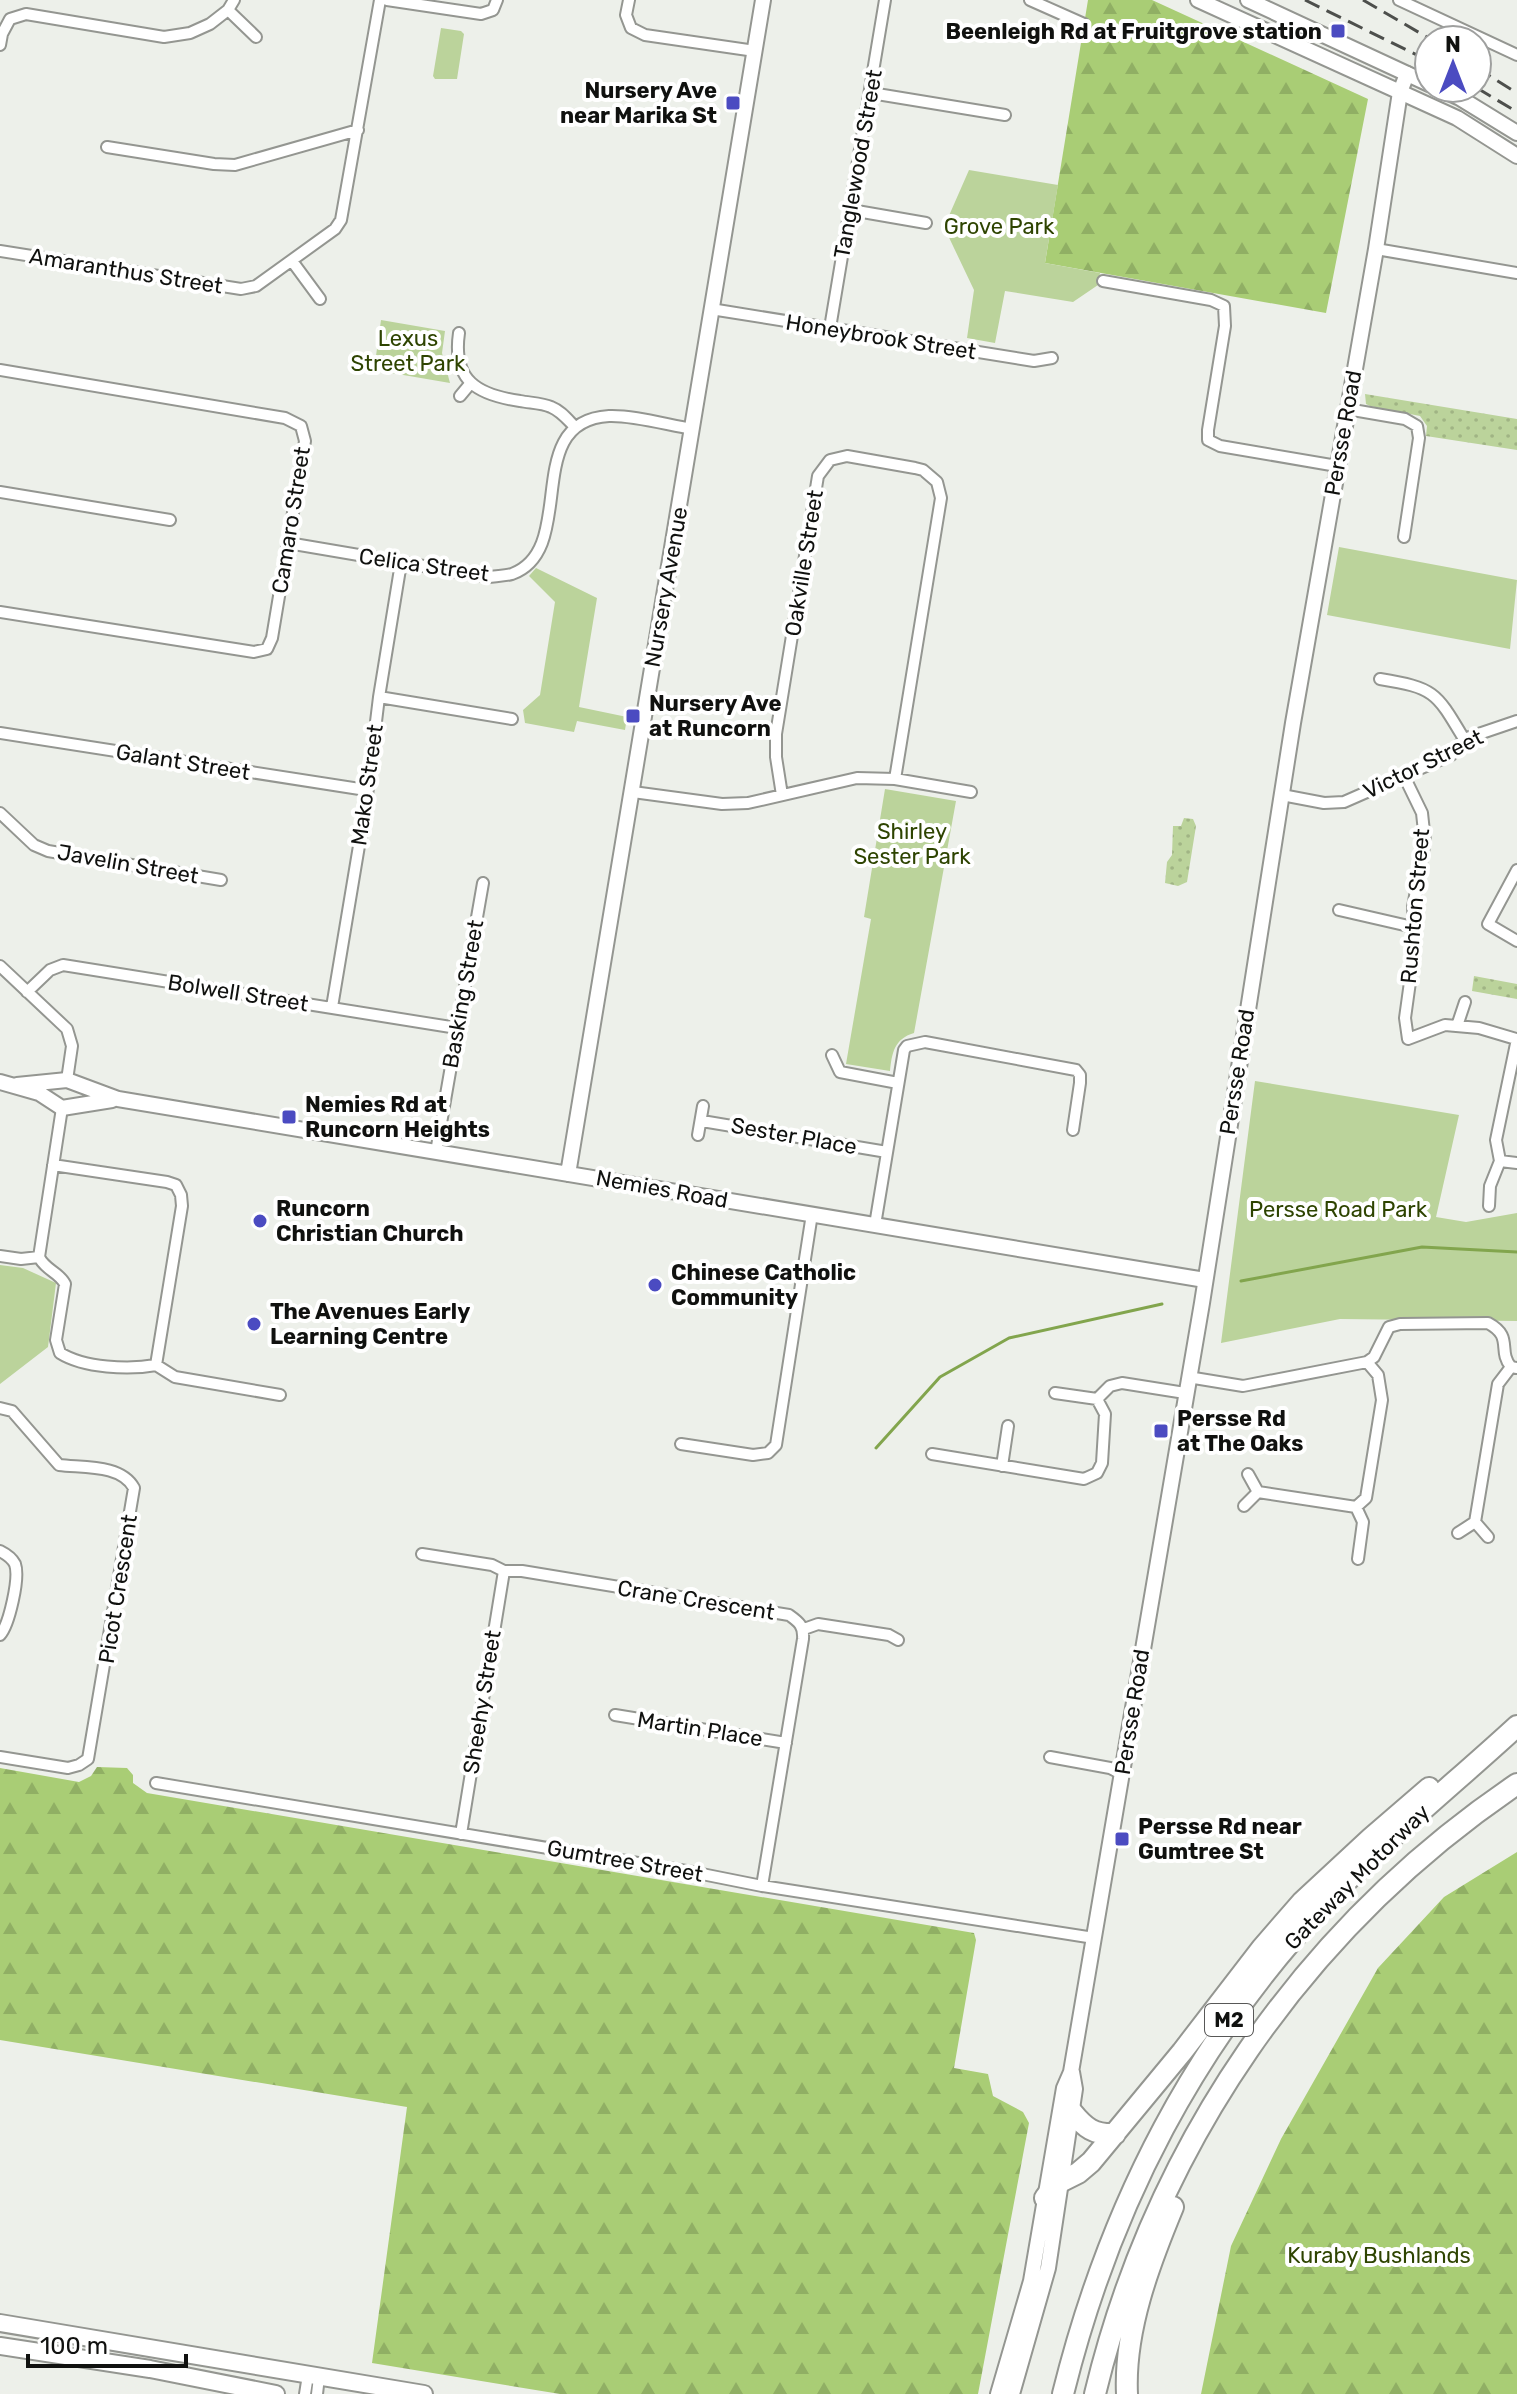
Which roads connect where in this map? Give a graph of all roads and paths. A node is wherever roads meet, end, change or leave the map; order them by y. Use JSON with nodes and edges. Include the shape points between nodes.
{"nodes":[{"id":1,"x":380,"y":0,"type":"edge"},
{"id":2,"x":387,"y":0,"type":"edge"},
{"id":3,"x":629,"y":0,"type":"edge"},
{"id":4,"x":763,"y":0,"type":"edge"},
{"id":5,"x":885,"y":0,"type":"edge"},
{"id":6,"x":1030,"y":0,"type":"edge"},
{"id":7,"x":1198,"y":0,"type":"edge"},
{"id":8,"x":1248,"y":0,"type":"edge"},
{"id":9,"x":1399,"y":0,"type":"edge"},
{"id":10,"x":231,"y":5,"type":"edge"},
{"id":11,"x":495,"y":5,"type":"edge"},
{"id":12,"x":1084,"y":24,"type":"dead end"},
{"id":13,"x":256,"y":37,"type":"dead end"},
{"id":14,"x":0,"y":45,"type":"edge"},
{"id":15,"x":755,"y":51,"type":"junction"},
{"id":16,"x":1517,"y":55,"type":"edge"},
{"id":17,"x":1407,"y":74,"type":"junction"},
{"id":18,"x":1413,"y":77,"type":"edge"},
{"id":19,"x":1400,"y":92,"type":"junction"},
{"id":20,"x":871,"y":93,"type":"junction"},
{"id":21,"x":1472,"y":104,"type":"edge"},
{"id":22,"x":1005,"y":115,"type":"dead end"},
{"id":23,"x":358,"y":130,"type":"junction"},
{"id":24,"x":1517,"y":133,"type":"edge"},
{"id":25,"x":107,"y":147,"type":"dead end"},
{"id":26,"x":1517,"y":156,"type":"edge"},
{"id":27,"x":851,"y":210,"type":"junction"},
{"id":28,"x":926,"y":223,"type":"dead end"},
{"id":29,"x":1376,"y":249,"type":"junction"},
{"id":30,"x":0,"y":251,"type":"edge"},
{"id":31,"x":292,"y":261,"type":"junction"},
{"id":32,"x":1517,"y":273,"type":"edge"},
{"id":33,"x":1103,"y":281,"type":"dead end"},
{"id":34,"x":320,"y":299,"type":"dead end"},
{"id":35,"x":711,"y":309,"type":"junction"},
{"id":36,"x":830,"y":328,"type":"junction"},
{"id":37,"x":459,"y":333,"type":"dead end"},
{"id":38,"x":1052,"y":358,"type":"dead end"},
{"id":39,"x":0,"y":370,"type":"edge"},
{"id":40,"x":470,"y":384,"type":"junction"},
{"id":41,"x":460,"y":396,"type":"dead end"},
{"id":42,"x":1347,"y":409,"type":"junction"},
{"id":43,"x":575,"y":427,"type":"junction"},
{"id":44,"x":693,"y":429,"type":"junction"},
{"id":45,"x":1337,"y":466,"type":"junction"},
{"id":46,"x":0,"y":492,"type":"edge"},
{"id":47,"x":170,"y":520,"type":"dead end"},
{"id":48,"x":1404,"y":537,"type":"dead end"},
{"id":49,"x":288,"y":543,"type":"junction"},
{"id":50,"x":401,"y":563,"type":"junction"},
{"id":51,"x":0,"y":612,"type":"edge"},
{"id":52,"x":1380,"y":679,"type":"dead end"},
{"id":53,"x":379,"y":697,"type":"junction"},
{"id":54,"x":512,"y":719,"type":"dead end"},
{"id":55,"x":1517,"y":721,"type":"edge"},
{"id":56,"x":0,"y":734,"type":"edge"},
{"id":57,"x":1464,"y":739,"type":"junction"},
{"id":58,"x":0,"y":740,"type":"edge"},
{"id":59,"x":1404,"y":776,"type":"junction"},
{"id":60,"x":895,"y":779,"type":"junction"},
{"id":61,"x":366,"y":790,"type":"junction"},
{"id":62,"x":633,"y":792,"type":"junction"},
{"id":63,"x":971,"y":792,"type":"dead end"},
{"id":64,"x":782,"y":795,"type":"junction"},
{"id":65,"x":1282,"y":795,"type":"junction"},
{"id":66,"x":0,"y":813,"type":"edge"},
{"id":67,"x":1517,"y":870,"type":"edge"},
{"id":68,"x":221,"y":880,"type":"dead end"},
{"id":69,"x":1514,"y":882,"type":"edge"},
{"id":70,"x":483,"y":883,"type":"dead end"},
{"id":71,"x":1339,"y":910,"type":"dead end"},
{"id":72,"x":1413,"y":927,"type":"junction"},
{"id":73,"x":1517,"y":941,"type":"edge"},
{"id":74,"x":0,"y":966,"type":"edge"},
{"id":75,"x":27,"y":992,"type":"junction"},
{"id":76,"x":1465,"y":1002,"type":"dead end"},
{"id":77,"x":332,"y":1007,"type":"junction"},
{"id":78,"x":1457,"y":1026,"type":"junction"},
{"id":79,"x":457,"y":1028,"type":"junction"},
{"id":80,"x":1517,"y":1039,"type":"edge"},
{"id":81,"x":832,"y":1055,"type":"dead end"},
{"id":82,"x":0,"y":1082,"type":"edge"},
{"id":83,"x":66,"y":1082,"type":"junction"},
{"id":84,"x":898,"y":1083,"type":"junction"},
{"id":85,"x":17,"y":1085,"type":"junction"},
{"id":86,"x":118,"y":1099,"type":"junction"},
{"id":87,"x":63,"y":1105,"type":"junction"},
{"id":88,"x":703,"y":1106,"type":"dead end"},
{"id":89,"x":702,"y":1121,"type":"junction"},
{"id":90,"x":1073,"y":1130,"type":"dead end"},
{"id":91,"x":698,"y":1135,"type":"dead end"},
{"id":92,"x":436,"y":1152,"type":"junction"},
{"id":93,"x":887,"y":1152,"type":"junction"},
{"id":94,"x":1500,"y":1161,"type":"junction"},
{"id":95,"x":1517,"y":1163,"type":"edge"},
{"id":96,"x":53,"y":1165,"type":"junction"},
{"id":97,"x":568,"y":1174,"type":"junction"},
{"id":98,"x":1489,"y":1206,"type":"dead end"},
{"id":99,"x":812,"y":1214,"type":"junction"},
{"id":100,"x":875,"y":1225,"type":"junction"},
{"id":101,"x":0,"y":1256,"type":"edge"},
{"id":102,"x":39,"y":1257,"type":"junction"},
{"id":103,"x":1205,"y":1280,"type":"junction"},
{"id":104,"x":1367,"y":1362,"type":"junction"},
{"id":105,"x":156,"y":1365,"type":"junction"},
{"id":106,"x":1514,"y":1368,"type":"edge"},
{"id":107,"x":1188,"y":1377,"type":"junction"},
{"id":108,"x":1055,"y":1393,"type":"dead end"},
{"id":109,"x":1185,"y":1393,"type":"junction"},
{"id":110,"x":280,"y":1395,"type":"dead end"},
{"id":111,"x":1097,"y":1399,"type":"junction"},
{"id":112,"x":0,"y":1408,"type":"edge"},
{"id":113,"x":1008,"y":1426,"type":"dead end"},
{"id":114,"x":681,"y":1444,"type":"dead end"},
{"id":115,"x":932,"y":1454,"type":"dead end"},
{"id":116,"x":1002,"y":1466,"type":"junction"},
{"id":117,"x":1248,"y":1474,"type":"dead end"},
{"id":118,"x":1258,"y":1492,"type":"junction"},
{"id":119,"x":1244,"y":1506,"type":"dead end"},
{"id":120,"x":1356,"y":1507,"type":"junction"},
{"id":121,"x":1475,"y":1522,"type":"junction"},
{"id":122,"x":1458,"y":1533,"type":"dead end"},
{"id":123,"x":1488,"y":1537,"type":"dead end"},
{"id":124,"x":0,"y":1551,"type":"edge"},
{"id":125,"x":422,"y":1554,"type":"dead end"},
{"id":126,"x":1358,"y":1559,"type":"dead end"},
{"id":127,"x":504,"y":1571,"type":"junction"},
{"id":128,"x":804,"y":1629,"type":"junction"},
{"id":129,"x":0,"y":1635,"type":"edge"},
{"id":130,"x":898,"y":1640,"type":"dead end"},
{"id":131,"x":1517,"y":1713,"type":"edge"},
{"id":132,"x":615,"y":1715,"type":"dead end"},
{"id":133,"x":1517,"y":1726,"type":"edge"},
{"id":134,"x":786,"y":1743,"type":"junction"},
{"id":135,"x":0,"y":1757,"type":"edge"},
{"id":136,"x":1050,"y":1757,"type":"dead end"},
{"id":137,"x":1122,"y":1774,"type":"junction"},
{"id":138,"x":156,"y":1783,"type":"dead end"},
{"id":139,"x":1517,"y":1784,"type":"edge"},
{"id":140,"x":461,"y":1834,"type":"junction"},
{"id":141,"x":762,"y":1886,"type":"junction"},
{"id":142,"x":1094,"y":1938,"type":"junction"},
{"id":143,"x":1071,"y":2072,"type":"junction"},
{"id":144,"x":1072,"y":2112,"type":"junction"},
{"id":145,"x":1206,"y":2114,"type":"junction"},
{"id":146,"x":1115,"y":2134,"type":"junction"},
{"id":147,"x":1062,"y":2180,"type":"junction"},
{"id":148,"x":1045,"y":2198,"type":"junction"},
{"id":149,"x":0,"y":2323,"type":"edge"},
{"id":150,"x":0,"y":2346,"type":"edge"},
{"id":151,"x":315,"y":2382,"type":"edge"},
{"id":152,"x":276,"y":2394,"type":"edge"},
{"id":153,"x":305,"y":2394,"type":"edge"},
{"id":154,"x":424,"y":2394,"type":"edge"},
{"id":155,"x":998,"y":2394,"type":"edge"},
{"id":156,"x":1012,"y":2394,"type":"edge"},
{"id":157,"x":1063,"y":2394,"type":"edge"},
{"id":158,"x":1095,"y":2394,"type":"edge"},
{"id":159,"x":1127,"y":2394,"type":"edge"}],
"edges":[{"from":1,"to":23,"type":"street","name":"Amaranthus Street"},
{"from":2,"to":11,"type":"street","via":[[481,14]]},
{"from":3,"to":15,"type":"street","via":[[626,15],[631,28],[645,35]]},
{"from":4,"to":15,"type":"street","name":"Nursery Avenue"},
{"from":5,"to":20,"type":"street","name":"Tanglewood Street"},
{"from":6,"to":12,"type":"street"},
{"from":7,"to":19,"type":"street"},
{"from":8,"to":17,"type":"street"},
{"from":9,"to":16,"type":"street"},
{"from":10,"to":13,"type":"street"},
{"from":10,"to":14,"type":"street","via":[[210,24],[164,37],[26,14],[10,19]]},
{"from":15,"to":35,"type":"street","name":"Nursery Avenue"},
{"from":17,"to":18,"type":"street"},
{"from":17,"to":19,"type":"street","name":"Persse Road"},
{"from":19,"to":26,"type":"street","via":[[1457,118]]},
{"from":19,"to":29,"type":"street","name":"Persse Road"},
{"from":20,"to":22,"type":"street"},
{"from":20,"to":27,"type":"street","name":"Tanglewood Street"},
{"from":21,"to":24,"type":"street"},
{"from":23,"to":25,"type":"street","via":[[235,165]]},
{"from":23,"to":31,"type":"street","name":"Amaranthus Street","via":[[341,220]]},
{"from":27,"to":28,"type":"street"},
{"from":27,"to":36,"type":"street","name":"Tanglewood Street"},
{"from":29,"to":32,"type":"street"},
{"from":29,"to":42,"type":"street","name":"Persse Road"},
{"from":30,"to":31,"type":"street","name":"Amaranthus Street","via":[[241,289],[256,286]]},
{"from":31,"to":34,"type":"street"},
{"from":33,"to":45,"type":"street","via":[[1224,306],[1208,440]]},
{"from":35,"to":36,"type":"street","name":"Honeybrook Street"},
{"from":35,"to":44,"type":"street","name":"Nursery Avenue"},
{"from":36,"to":38,"type":"street","name":"Honeybrook Street","via":[[1034,361]]},
{"from":37,"to":40,"type":"street","via":[[460,368]]},
{"from":39,"to":49,"type":"street","name":"Camaro Street","via":[[285,418],[301,426],[305,441]]},
{"from":40,"to":41,"type":"street"},
{"from":40,"to":43,"type":"street","via":[[483,393],[549,405]]},
{"from":42,"to":45,"type":"street","name":"Persse Road"},
{"from":42,"to":48,"type":"street","via":[[1417,426]]},
{"from":43,"to":44,"type":"street","via":[[610,416]]},
{"from":43,"to":50,"type":"street","name":"Celica Street","via":[[556,459],[545,533],[526,565],[512,574],[488,577]]},
{"from":44,"to":62,"type":"street","name":"Nursery Avenue"},
{"from":45,"to":65,"type":"street","name":"Persse Road"},
{"from":46,"to":47,"type":"street"},
{"from":49,"to":50,"type":"street","name":"Celica Street"},
{"from":49,"to":51,"type":"street","name":"Camaro Street","via":[[267,649],[254,652]]},
{"from":50,"to":53,"type":"street","name":"Mako Street"},
{"from":52,"to":57,"type":"street","via":[[1431,692]]},
{"from":53,"to":54,"type":"street"},
{"from":53,"to":61,"type":"street","name":"Mako Street"},
{"from":55,"to":57,"type":"street","name":"Victor Street"},
{"from":56,"to":58,"type":"street"},
{"from":56,"to":61,"type":"street","name":"Galant Street"},
{"from":57,"to":59,"type":"street","name":"Victor Street","via":[[1451,755]]},
{"from":59,"to":65,"type":"street","name":"Victor Street","via":[[1344,802]]},
{"from":59,"to":72,"type":"street","name":"Rushton Street","via":[[1422,813],[1425,841]]},
{"from":60,"to":63,"type":"street"},
{"from":60,"to":64,"type":"street","via":[[857,778]]},
{"from":60,"to":64,"type":"street","name":"Oakville Street","via":[[941,498],[937,482],[923,470],[847,456],[830,460],[818,476],[776,734]]},
{"from":61,"to":77,"type":"street","name":"Mako Street"},
{"from":62,"to":64,"type":"street","via":[[722,804]]},
{"from":62,"to":97,"type":"street","name":"Nursery Avenue"},
{"from":65,"to":103,"type":"street","name":"Persse Road"},
{"from":66,"to":68,"type":"street","name":"Javelin Street","via":[[48,851]]},
{"from":67,"to":69,"type":"street"},
{"from":69,"to":73,"type":"street","via":[[1488,924]]},
{"from":70,"to":79,"type":"street","name":"Basking Street"},
{"from":71,"to":72,"type":"street"},
{"from":72,"to":78,"type":"street","name":"Rushton Street","via":[[1408,1039]]},
{"from":74,"to":75,"type":"street"},
{"from":75,"to":77,"type":"street","name":"Bolwell Street","via":[[63,965]]},
{"from":75,"to":83,"type":"street","via":[[67,1029],[72,1046]]},
{"from":76,"to":78,"type":"street"},
{"from":77,"to":79,"type":"street","name":"Bolwell Street"},
{"from":78,"to":80,"type":"street"},
{"from":79,"to":92,"type":"street","name":"Basking Street"},
{"from":80,"to":94,"type":"street","via":[[1496,1140]]},
{"from":81,"to":84,"type":"street","via":[[840,1072]]},
{"from":82,"to":85,"type":"street","name":"Nemies Road"},
{"from":83,"to":85,"type":"street","name":"Nemies Road"},
{"from":83,"to":86,"type":"street","name":"Nemies Road"},
{"from":83,"to":87,"type":"street","via":[[51,1091]]},
{"from":83,"to":87,"type":"street","via":[[79,1096]]},
{"from":84,"to":90,"type":"street","via":[[904,1050],[914,1043],[1066,1067],[1080,1075]]},
{"from":84,"to":93,"type":"street"},
{"from":85,"to":87,"type":"street","name":"Nemies Road"},
{"from":86,"to":87,"type":"street","name":"Nemies Road"},
{"from":86,"to":92,"type":"street","name":"Nemies Road"},
{"from":87,"to":96,"type":"street"},
{"from":88,"to":89,"type":"street","name":"Sester Place"},
{"from":89,"to":91,"type":"street","name":"Sester Place"},
{"from":89,"to":93,"type":"street","name":"Sester Place"},
{"from":92,"to":97,"type":"street","name":"Nemies Road"},
{"from":93,"to":100,"type":"street"},
{"from":94,"to":95,"type":"street"},
{"from":94,"to":98,"type":"street"},
{"from":96,"to":102,"type":"street"},
{"from":96,"to":105,"type":"street","via":[[176,1185],[182,1206]]},
{"from":97,"to":99,"type":"street","name":"Nemies Road"},
{"from":99,"to":100,"type":"street","name":"Nemies Road"},
{"from":99,"to":114,"type":"street","via":[[776,1445],[768,1453],[753,1455]]},
{"from":100,"to":103,"type":"street","name":"Nemies Road"},
{"from":101,"to":102,"type":"street"},
{"from":102,"to":105,"type":"street","via":[[65,1284],[56,1340],[60,1353],[72,1360],[135,1369]]},
{"from":103,"to":107,"type":"street","name":"Persse Road"},
{"from":104,"to":106,"type":"street","via":[[1389,1327],[1488,1323],[1500,1330],[1506,1362]]},
{"from":104,"to":107,"type":"street","via":[[1243,1386]]},
{"from":104,"to":120,"type":"street","via":[[1378,1375],[1382,1400],[1366,1498]]},
{"from":105,"to":110,"type":"street","via":[[175,1377]]},
{"from":106,"to":121,"type":"street","via":[[1498,1384]]},
{"from":107,"to":109,"type":"street","name":"Persse Road"},
{"from":108,"to":111,"type":"street"},
{"from":109,"to":111,"type":"street","via":[[1122,1383]]},
{"from":109,"to":137,"type":"street","name":"Persse Road"},
{"from":111,"to":116,"type":"street","via":[[1105,1414],[1097,1473],[1084,1479]]},
{"from":112,"to":135,"type":"street","name":"Picot Crescent","via":[[12,1411],[59,1465],[116,1472],[134,1488],[88,1759],[68,1768]]},
{"from":113,"to":116,"type":"street"},
{"from":115,"to":116,"type":"street"},
{"from":117,"to":118,"type":"street"},
{"from":118,"to":119,"type":"street"},
{"from":118,"to":120,"type":"street"},
{"from":120,"to":126,"type":"street","via":[[1363,1522]]},
{"from":121,"to":122,"type":"street"},
{"from":121,"to":123,"type":"street"},
{"from":124,"to":129,"type":"street","via":[[15,1563],[16,1574],[8,1625]]},
{"from":125,"to":127,"type":"street","name":"Crane Crescent"},
{"from":127,"to":128,"type":"street","name":"Crane Crescent","via":[[789,1615]]},
{"from":127,"to":140,"type":"street","name":"Sheehy Street"},
{"from":128,"to":130,"type":"street","via":[[818,1624]]},
{"from":128,"to":134,"type":"street","name":"Crane Crescent"},
{"from":131,"to":146,"type":"highway","via":[[1302,1902]]},
{"from":132,"to":134,"type":"street","name":"Martin Place"},
{"from":133,"to":157,"type":"highway","name":"Gateway Motorway","number":"M2","via":[[1332,1896],[1222,2030],[1171,2112],[1122,2212],[1085,2312]]},
{"from":134,"to":141,"type":"street","name":"Crane Crescent"},
{"from":136,"to":137,"type":"street"},
{"from":137,"to":142,"type":"street","name":"Persse Road"},
{"from":138,"to":140,"type":"street","name":"Gumtree Street"},
{"from":139,"to":145,"type":"highway","name":"Gateway Motorway","number":"M2","via":[[1397,1878],[1334,1941],[1258,2034]]},
{"from":140,"to":141,"type":"street","name":"Gumtree Street"},
{"from":141,"to":142,"type":"street","name":"Gumtree Street"},
{"from":142,"to":143,"type":"street","name":"Persse Road"},
{"from":143,"to":144,"type":"street","name":"Persse Road"},
{"from":143,"to":148,"type":"street","name":"Persse Road"},
{"from":144,"to":146,"type":"highway","via":[[1090,2131]]},
{"from":144,"to":147,"type":"street","name":"Persse Road"},
{"from":145,"to":158,"type":"highway","name":"Gateway Motorway","number":"M2","via":[[1144,2238]]},
{"from":145,"to":159,"type":"highway","via":[[1204,2135],[1162,2232],[1141,2298]]},
{"from":146,"to":147,"type":"highway","via":[[1085,2169]]},
{"from":147,"to":148,"type":"highway"},
{"from":147,"to":156,"type":"street","name":"Persse Road","via":[[1045,2281]]},
{"from":148,"to":155,"type":"street","name":"Persse Road","via":[[1031,2281]]},
{"from":149,"to":151,"type":"main road"},
{"from":150,"to":152,"type":"main road"},
{"from":151,"to":153,"type":"street"},
{"from":151,"to":154,"type":"main road"}]}
